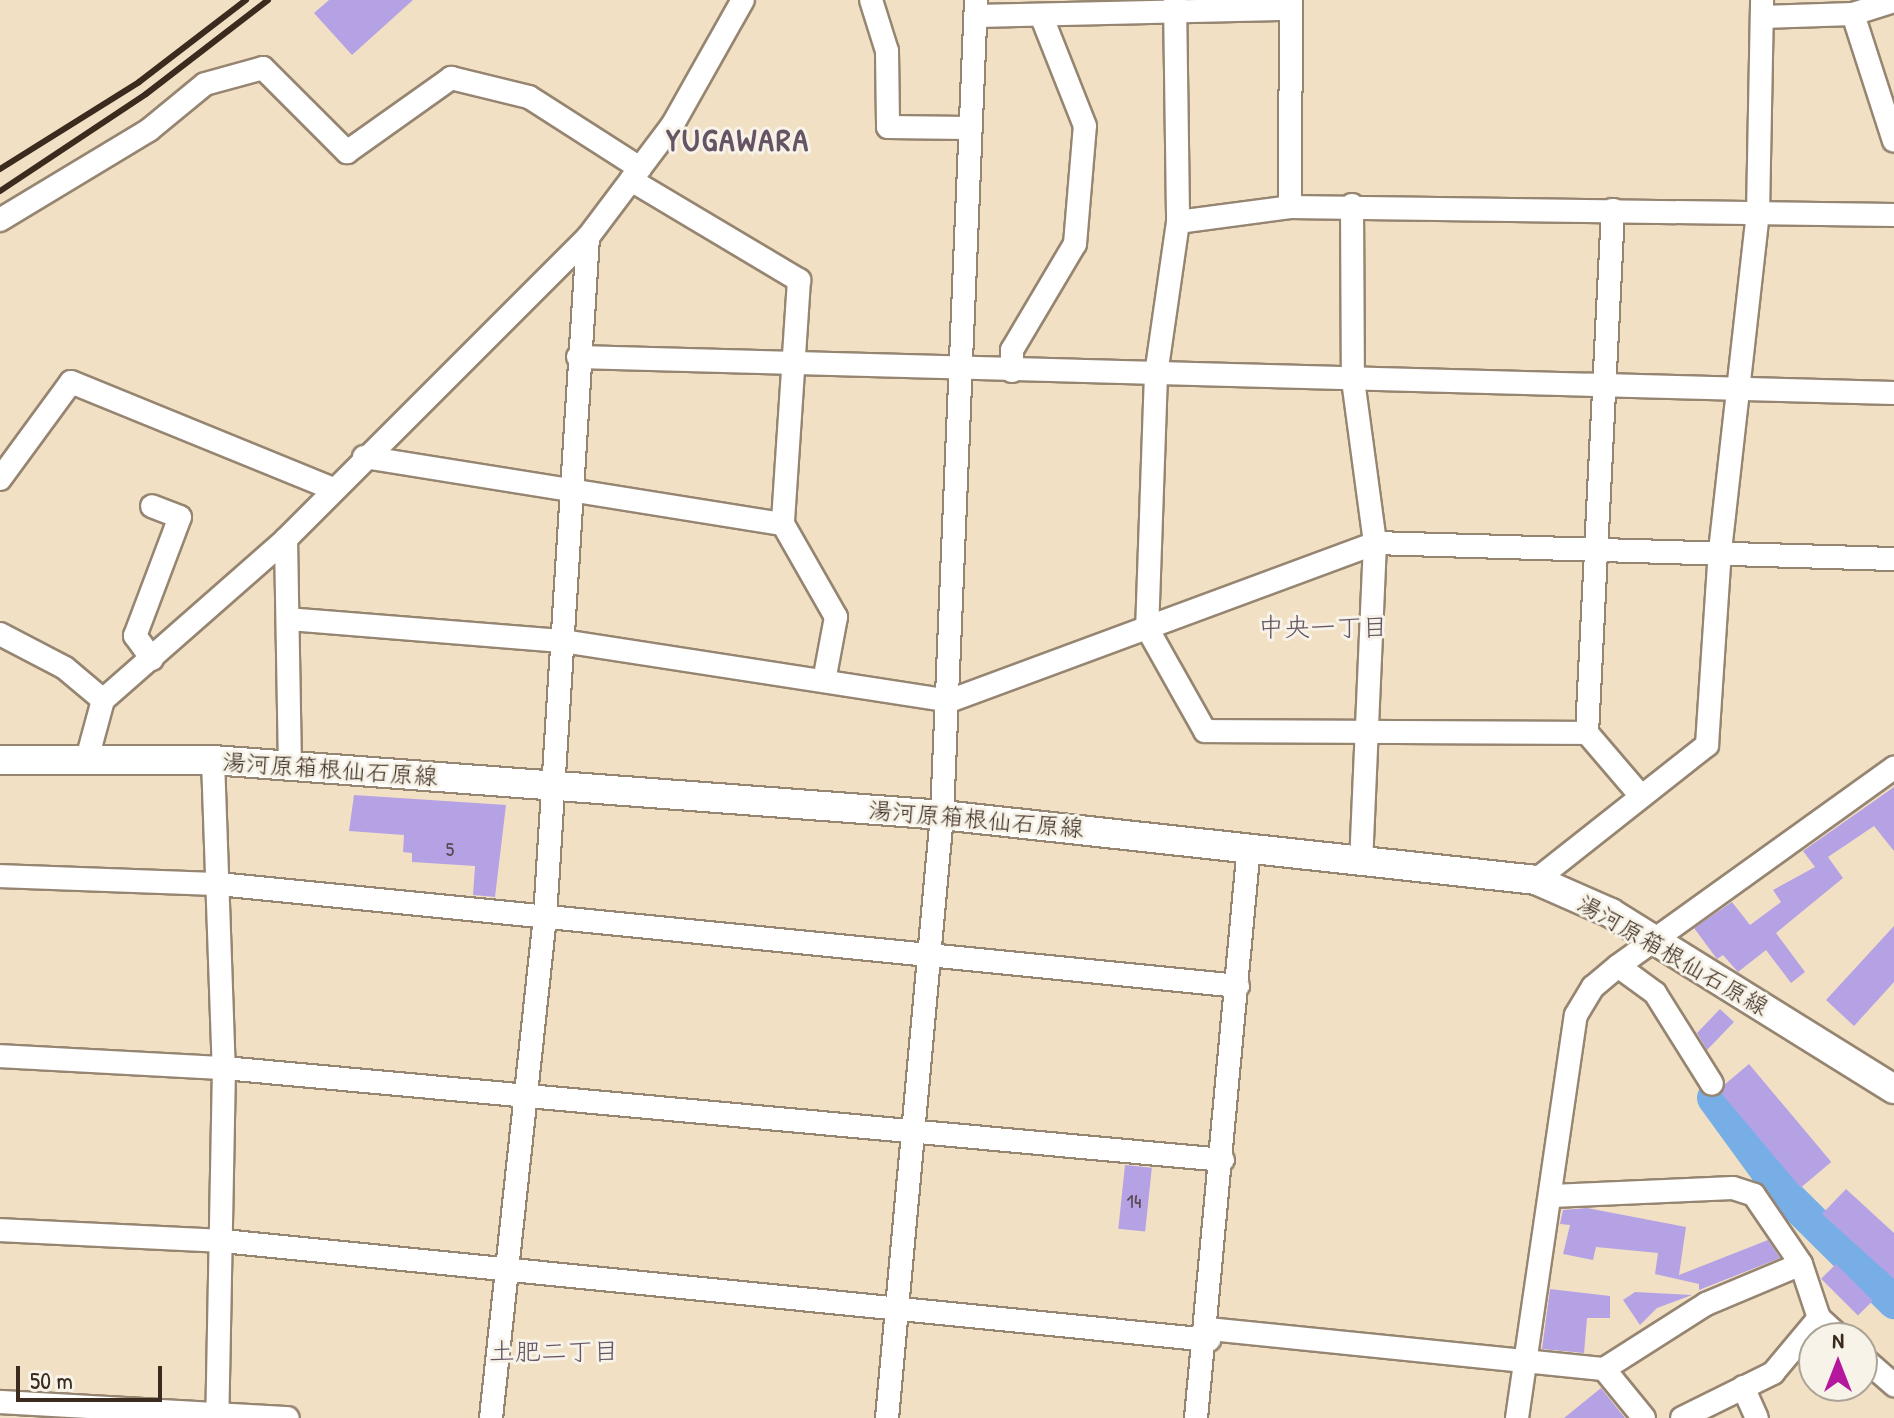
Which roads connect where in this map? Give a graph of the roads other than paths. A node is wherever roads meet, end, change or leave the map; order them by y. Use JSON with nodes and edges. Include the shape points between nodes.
{"nodes":[{"id":1,"x":743,"y":0,"type":"edge"},
{"id":2,"x":871,"y":0,"type":"edge"},
{"id":3,"x":1894,"y":1,"type":"edge"},
{"id":4,"x":1291,"y":4,"type":"edge"},
{"id":5,"x":1177,"y":6,"type":"edge"},
{"id":6,"x":976,"y":8,"type":"edge"},
{"id":7,"x":1762,"y":8,"type":"edge"},
{"id":8,"x":1853,"y":14,"type":"junction"},
{"id":9,"x":1041,"y":15,"type":"junction"},
{"id":10,"x":968,"y":128,"type":"junction"},
{"id":11,"x":1894,"y":141,"type":"edge"},
{"id":12,"x":635,"y":174,"type":"junction"},
{"id":13,"x":1352,"y":205,"type":"junction"},
{"id":14,"x":1290,"y":207,"type":"junction"},
{"id":15,"x":1613,"y":210,"type":"junction"},
{"id":16,"x":1758,"y":213,"type":"junction"},
{"id":17,"x":1894,"y":215,"type":"edge"},
{"id":18,"x":0,"y":220,"type":"edge"},
{"id":19,"x":1178,"y":222,"type":"junction"},
{"id":20,"x":588,"y":237,"type":"junction"},
{"id":21,"x":578,"y":357,"type":"junction"},
{"id":22,"x":794,"y":365,"type":"junction"},
{"id":23,"x":958,"y":370,"type":"junction"},
{"id":24,"x":1012,"y":371,"type":"junction"},
{"id":25,"x":1156,"y":374,"type":"junction"},
{"id":26,"x":1353,"y":380,"type":"junction"},
{"id":27,"x":1605,"y":383,"type":"junction"},
{"id":28,"x":1740,"y":388,"type":"junction"},
{"id":29,"x":1894,"y":393,"type":"edge"},
{"id":30,"x":364,"y":457,"type":"junction"},
{"id":31,"x":0,"y":479,"type":"edge"},
{"id":32,"x":571,"y":486,"type":"junction"},
{"id":33,"x":333,"y":489,"type":"junction"},
{"id":34,"x":152,"y":506,"type":"dead end"},
{"id":35,"x":783,"y":524,"type":"junction"},
{"id":36,"x":286,"y":539,"type":"junction"},
{"id":37,"x":1375,"y":543,"type":"junction"},
{"id":38,"x":1597,"y":548,"type":"junction"},
{"id":39,"x":1720,"y":551,"type":"junction"},
{"id":40,"x":1894,"y":559,"type":"edge"},
{"id":41,"x":288,"y":619,"type":"junction"},
{"id":42,"x":1147,"y":628,"type":"junction"},
{"id":43,"x":0,"y":634,"type":"edge"},
{"id":44,"x":563,"y":641,"type":"junction"},
{"id":45,"x":152,"y":659,"type":"junction"},
{"id":46,"x":824,"y":681,"type":"junction"},
{"id":47,"x":103,"y":700,"type":"junction"},
{"id":48,"x":949,"y":701,"type":"junction"},
{"id":49,"x":1367,"y":730,"type":"junction"},
{"id":50,"x":1587,"y":733,"type":"junction"},
{"id":51,"x":87,"y":759,"type":"junction"},
{"id":52,"x":0,"y":760,"type":"edge"},
{"id":53,"x":213,"y":760,"type":"junction"},
{"id":54,"x":290,"y":766,"type":"junction"},
{"id":55,"x":1894,"y":768,"type":"edge"},
{"id":56,"x":556,"y":785,"type":"junction"},
{"id":57,"x":1640,"y":795,"type":"junction"},
{"id":58,"x":942,"y":815,"type":"junction"},
{"id":59,"x":1249,"y":846,"type":"junction"},
{"id":60,"x":1361,"y":858,"type":"junction"},
{"id":61,"x":0,"y":876,"type":"edge"},
{"id":62,"x":1536,"y":880,"type":"junction"},
{"id":63,"x":218,"y":884,"type":"junction"},
{"id":64,"x":545,"y":917,"type":"junction"},
{"id":65,"x":1657,"y":942,"type":"junction"},
{"id":66,"x":931,"y":955,"type":"junction"},
{"id":67,"x":1618,"y":966,"type":"junction"},
{"id":68,"x":1238,"y":986,"type":"junction"},
{"id":69,"x":0,"y":1056,"type":"edge"},
{"id":70,"x":224,"y":1068,"type":"junction"},
{"id":71,"x":1891,"y":1082,"type":"edge"},
{"id":72,"x":1712,"y":1084,"type":"dead end"},
{"id":73,"x":526,"y":1097,"type":"junction"},
{"id":74,"x":913,"y":1133,"type":"junction"},
{"id":75,"x":1223,"y":1160,"type":"junction"},
{"id":76,"x":1552,"y":1196,"type":"junction"},
{"id":77,"x":0,"y":1230,"type":"edge"},
{"id":78,"x":223,"y":1241,"type":"junction"},
{"id":79,"x":1801,"y":1264,"type":"junction"},
{"id":80,"x":507,"y":1272,"type":"junction"},
{"id":81,"x":896,"y":1313,"type":"junction"},
{"id":82,"x":1819,"y":1318,"type":"junction"},
{"id":83,"x":1823,"y":1322,"type":"edge"},
{"id":84,"x":1209,"y":1334,"type":"junction"},
{"id":85,"x":1525,"y":1362,"type":"junction"},
{"id":86,"x":1604,"y":1369,"type":"junction"},
{"id":87,"x":1878,"y":1371,"type":"edge"},
{"id":88,"x":1894,"y":1385,"type":"edge"},
{"id":89,"x":1743,"y":1387,"type":"junction"},
{"id":90,"x":0,"y":1402,"type":"edge"},
{"id":91,"x":217,"y":1413,"type":"edge"},
{"id":92,"x":288,"y":1418,"type":"edge"},
{"id":93,"x":491,"y":1418,"type":"edge"},
{"id":94,"x":887,"y":1418,"type":"edge"},
{"id":95,"x":1196,"y":1418,"type":"edge"},
{"id":96,"x":1517,"y":1418,"type":"edge"},
{"id":97,"x":1644,"y":1418,"type":"edge"},
{"id":98,"x":1682,"y":1418,"type":"edge"},
{"id":99,"x":1757,"y":1418,"type":"edge"}],
"edges":[{"from":1,"to":12,"type":"street"},
{"from":2,"to":10,"type":"street","via":[[887,51],[888,127]]},
{"from":3,"to":8,"type":"street"},
{"from":4,"to":5,"type":"street"},
{"from":4,"to":14,"type":"street"},
{"from":5,"to":9,"type":"street"},
{"from":5,"to":19,"type":"street"},
{"from":6,"to":9,"type":"street"},
{"from":6,"to":10,"type":"street"},
{"from":7,"to":8,"type":"street"},
{"from":7,"to":16,"type":"street"},
{"from":8,"to":11,"type":"street"},
{"from":9,"to":24,"type":"street","via":[[1085,126],[1075,244],[1012,350]]},
{"from":10,"to":23,"type":"street"},
{"from":12,"to":18,"type":"street","via":[[529,97],[451,78],[347,152],[263,68],[205,84],[149,130]]},
{"from":12,"to":20,"type":"street"},
{"from":12,"to":22,"type":"street","via":[[799,280]]},
{"from":13,"to":14,"type":"street"},
{"from":13,"to":15,"type":"street"},
{"from":13,"to":26,"type":"street"},
{"from":14,"to":19,"type":"street"},
{"from":15,"to":16,"type":"street"},
{"from":15,"to":27,"type":"street"},
{"from":16,"to":17,"type":"street"},
{"from":16,"to":28,"type":"street"},
{"from":19,"to":25,"type":"street"},
{"from":20,"to":21,"type":"street"},
{"from":20,"to":30,"type":"street"},
{"from":21,"to":22,"type":"street"},
{"from":21,"to":32,"type":"street"},
{"from":22,"to":23,"type":"street"},
{"from":22,"to":35,"type":"street"},
{"from":23,"to":24,"type":"street"},
{"from":23,"to":48,"type":"street"},
{"from":24,"to":25,"type":"street"},
{"from":25,"to":26,"type":"street"},
{"from":25,"to":42,"type":"street"},
{"from":26,"to":27,"type":"street"},
{"from":26,"to":37,"type":"street"},
{"from":27,"to":28,"type":"street"},
{"from":27,"to":38,"type":"street"},
{"from":28,"to":29,"type":"street"},
{"from":28,"to":39,"type":"street"},
{"from":30,"to":32,"type":"street"},
{"from":30,"to":33,"type":"street"},
{"from":31,"to":33,"type":"street","via":[[71,382]]},
{"from":32,"to":35,"type":"street"},
{"from":32,"to":44,"type":"street"},
{"from":33,"to":36,"type":"street"},
{"from":34,"to":45,"type":"street","via":[[180,517],[135,636]]},
{"from":35,"to":46,"type":"street","via":[[836,617]]},
{"from":36,"to":41,"type":"street"},
{"from":36,"to":45,"type":"street"},
{"from":37,"to":38,"type":"street"},
{"from":37,"to":42,"type":"street"},
{"from":37,"to":49,"type":"street"},
{"from":38,"to":39,"type":"street"},
{"from":38,"to":50,"type":"street"},
{"from":39,"to":40,"type":"street"},
{"from":39,"to":57,"type":"street","via":[[1707,745]]},
{"from":41,"to":44,"type":"street"},
{"from":41,"to":54,"type":"street"},
{"from":42,"to":48,"type":"street"},
{"from":42,"to":49,"type":"street","via":[[1205,731]]},
{"from":43,"to":47,"type":"street","via":[[65,668]]},
{"from":44,"to":46,"type":"street"},
{"from":44,"to":56,"type":"street"},
{"from":45,"to":47,"type":"street"},
{"from":46,"to":48,"type":"street"},
{"from":47,"to":51,"type":"street"},
{"from":48,"to":58,"type":"street"},
{"from":49,"to":50,"type":"street"},
{"from":49,"to":60,"type":"street"},
{"from":50,"to":57,"type":"street"},
{"from":51,"to":52,"type":"main road","name":"湯河原箱根仙石原線"},
{"from":51,"to":53,"type":"main road","name":"湯河原箱根仙石原線"},
{"from":53,"to":54,"type":"main road","name":"湯河原箱根仙石原線"},
{"from":53,"to":63,"type":"street"},
{"from":54,"to":56,"type":"main road","name":"湯河原箱根仙石原線"},
{"from":55,"to":65,"type":"street"},
{"from":56,"to":58,"type":"main road","name":"湯河原箱根仙石原線"},
{"from":56,"to":64,"type":"street"},
{"from":57,"to":62,"type":"street"},
{"from":58,"to":59,"type":"main road","name":"湯河原箱根仙石原線"},
{"from":58,"to":66,"type":"street"},
{"from":59,"to":60,"type":"main road","name":"湯河原箱根仙石原線"},
{"from":59,"to":68,"type":"street"},
{"from":60,"to":62,"type":"main road","name":"湯河原箱根仙石原線"},
{"from":61,"to":63,"type":"street"},
{"from":62,"to":65,"type":"main road","name":"湯河原箱根仙石原線"},
{"from":63,"to":64,"type":"street"},
{"from":63,"to":70,"type":"street"},
{"from":64,"to":66,"type":"street"},
{"from":64,"to":73,"type":"street"},
{"from":65,"to":67,"type":"street"},
{"from":65,"to":71,"type":"main road","name":"湯河原箱根仙石原線"},
{"from":66,"to":68,"type":"street"},
{"from":66,"to":74,"type":"street"},
{"from":67,"to":72,"type":"street","via":[[1655,993]]},
{"from":67,"to":76,"type":"street","via":[[1593,987],[1576,1015]]},
{"from":68,"to":75,"type":"street"},
{"from":69,"to":70,"type":"street"},
{"from":70,"to":73,"type":"street"},
{"from":70,"to":78,"type":"street"},
{"from":73,"to":74,"type":"street"},
{"from":73,"to":80,"type":"street"},
{"from":74,"to":75,"type":"street"},
{"from":74,"to":81,"type":"street"},
{"from":75,"to":84,"type":"street"},
{"from":76,"to":79,"type":"street","via":[[1733,1188],[1754,1195]]},
{"from":76,"to":85,"type":"street"},
{"from":77,"to":78,"type":"street"},
{"from":78,"to":80,"type":"street"},
{"from":78,"to":91,"type":"street"},
{"from":79,"to":82,"type":"street"},
{"from":79,"to":86,"type":"street","via":[[1706,1304]]},
{"from":80,"to":81,"type":"street"},
{"from":80,"to":93,"type":"street"},
{"from":81,"to":84,"type":"street"},
{"from":81,"to":94,"type":"street"},
{"from":82,"to":83,"type":"street"},
{"from":82,"to":89,"type":"street","via":[[1773,1373]]},
{"from":84,"to":85,"type":"street"},
{"from":84,"to":95,"type":"street"},
{"from":85,"to":86,"type":"street"},
{"from":85,"to":96,"type":"street"},
{"from":86,"to":97,"type":"street"},
{"from":87,"to":88,"type":"street"},
{"from":89,"to":98,"type":"street"},
{"from":89,"to":99,"type":"street"},
{"from":90,"to":91,"type":"street"},
{"from":91,"to":92,"type":"street"}]}
